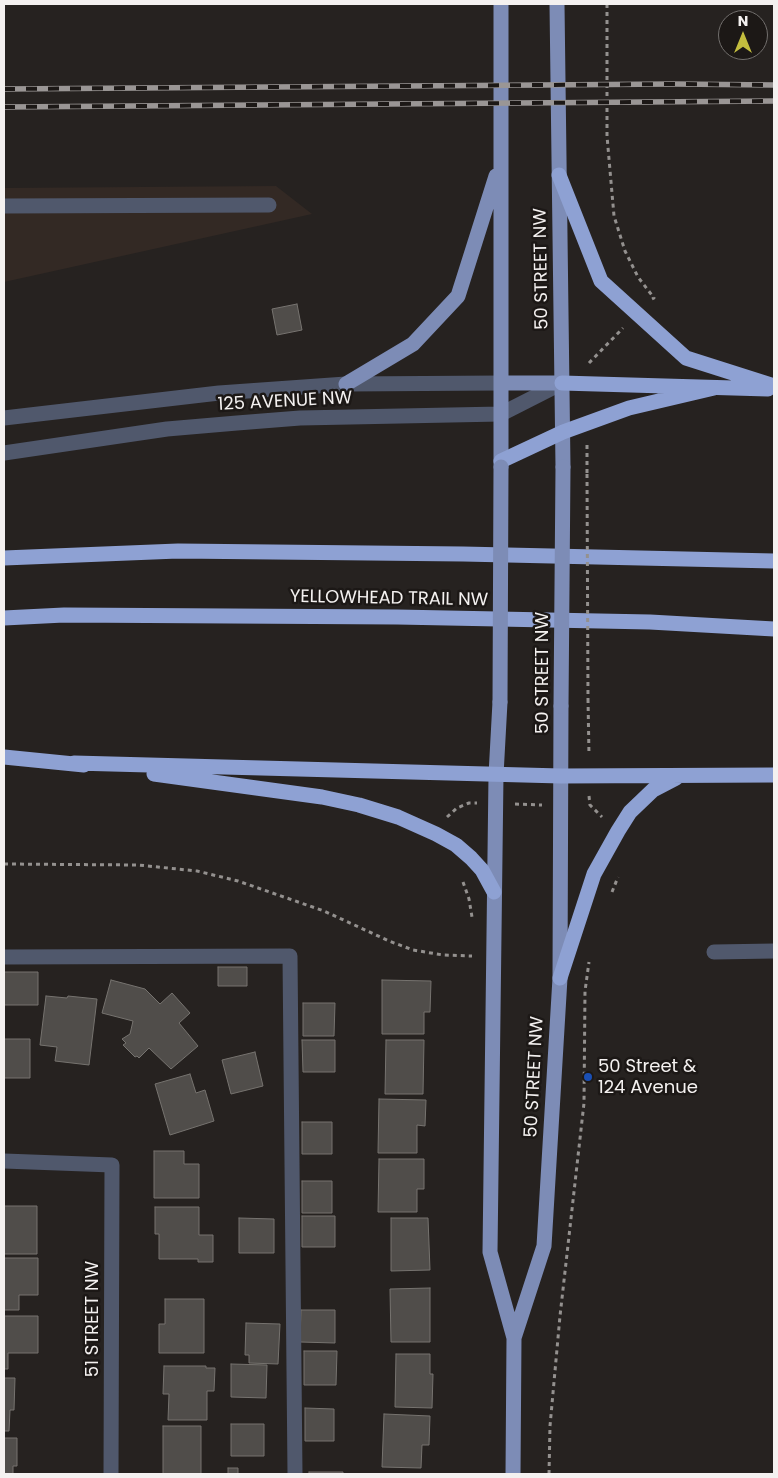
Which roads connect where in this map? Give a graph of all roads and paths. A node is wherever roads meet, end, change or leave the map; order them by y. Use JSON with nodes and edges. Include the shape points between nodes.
{"nodes":[{"id":1,"x":501,"y":4,"type":"edge"},
{"id":2,"x":557,"y":4,"type":"edge"},
{"id":3,"x":607,"y":4,"type":"edge"},
{"id":4,"x":607,"y":120,"type":"dead end"},
{"id":5,"x":500,"y":163,"type":"junction"},
{"id":6,"x":559,"y":175,"type":"junction"},
{"id":7,"x":268,"y":205,"type":"dead end"},
{"id":8,"x":4,"y":206,"type":"edge"},
{"id":9,"x":501,"y":383,"type":"junction"},
{"id":10,"x":562,"y":383,"type":"junction"},
{"id":11,"x":346,"y":384,"type":"junction"},
{"id":12,"x":774,"y":386,"type":"edge"},
{"id":13,"x":714,"y":388,"type":"junction"},
{"id":14,"x":774,"y":390,"type":"edge"},
{"id":15,"x":501,"y":414,"type":"junction"},
{"id":16,"x":4,"y":418,"type":"edge"},
{"id":17,"x":563,"y":432,"type":"junction"},
{"id":18,"x":4,"y":453,"type":"edge"},
{"id":19,"x":500,"y":464,"type":"junction"},
{"id":20,"x":587,"y":474,"type":"dead end"},
{"id":21,"x":4,"y":558,"type":"edge"},
{"id":22,"x":774,"y":561,"type":"edge"},
{"id":23,"x":4,"y":618,"type":"edge"},
{"id":24,"x":774,"y":629,"type":"edge"},
{"id":25,"x":4,"y":757,"type":"edge"},
{"id":26,"x":74,"y":763,"type":"junction"},
{"id":27,"x":496,"y":775,"type":"junction"},
{"id":28,"x":561,"y":776,"type":"junction"},
{"id":29,"x":589,"y":776,"type":"junction"},
{"id":30,"x":678,"y":776,"type":"junction"},
{"id":31,"x":774,"y":776,"type":"edge"},
{"id":32,"x":618,"y":830,"type":"junction"},
{"id":33,"x":4,"y":864,"type":"edge"},
{"id":34,"x":620,"y":873,"type":"dead end"},
{"id":35,"x":494,"y":892,"type":"junction"},
{"id":36,"x":609,"y":898,"type":"dead end"},
{"id":37,"x":774,"y":951,"type":"edge"},
{"id":38,"x":714,"y":952,"type":"dead end"},
{"id":39,"x":4,"y":956,"type":"edge"},
{"id":40,"x":472,"y":956,"type":"dead end"},
{"id":41,"x":589,"y":959,"type":"dead end"},
{"id":42,"x":560,"y":978,"type":"junction"},
{"id":43,"x":4,"y":1161,"type":"edge"},
{"id":44,"x":514,"y":1338,"type":"junction"},
{"id":45,"x":111,"y":1474,"type":"edge"},
{"id":46,"x":295,"y":1474,"type":"edge"},
{"id":47,"x":513,"y":1474,"type":"edge"},
{"id":48,"x":549,"y":1474,"type":"edge"}],
"edges":[{"from":1,"to":5,"type":"main road","name":"50 STREET NW"},
{"from":2,"to":6,"type":"main road","name":"50 STREET NW"},
{"from":3,"to":4,"type":"path"},
{"from":5,"to":9,"type":"main road","name":"50 STREET NW"},
{"from":5,"to":11,"type":"main road","via":[[458,296],[413,344]]},
{"from":6,"to":10,"type":"main road","name":"50 STREET NW"},
{"from":6,"to":12,"type":"highway","via":[[601,281],[686,358]]},
{"from":7,"to":8,"type":"street"},
{"from":9,"to":10,"type":"main road"},
{"from":9,"to":11,"type":"street","name":"125 AVENUE NW"},
{"from":9,"to":15,"type":"main road","name":"50 STREET NW"},
{"from":10,"to":13,"type":"highway"},
{"from":10,"to":15,"type":"street","name":"125 AVENUE NW"},
{"from":10,"to":17,"type":"main road","name":"50 STREET NW"},
{"from":11,"to":16,"type":"street","name":"125 AVENUE NW","via":[[219,393]]},
{"from":13,"to":14,"type":"highway"},
{"from":13,"to":17,"type":"highway","via":[[629,408]]},
{"from":15,"to":18,"type":"street","name":"125 AVENUE NW","via":[[300,418],[167,429]]},
{"from":15,"to":19,"type":"main road","name":"50 STREET NW"},
{"from":17,"to":19,"type":"highway"},
{"from":17,"to":28,"type":"main road","name":"50 STREET NW","bridge":true},
{"from":19,"to":27,"type":"main road","name":"50 STREET NW","bridge":true,"via":[[500,702]]},
{"from":20,"to":29,"type":"path","bridge":true},
{"from":21,"to":22,"type":"highway","via":[[178,551]]},
{"from":23,"to":24,"type":"highway","name":"YELLOWHEAD TRAIL NW","via":[[397,617],[650,622]]},
{"from":25,"to":26,"type":"highway"},
{"from":26,"to":27,"type":"highway"},
{"from":26,"to":35,"type":"highway","via":[[287,791],[359,805],[398,817],[456,845],[482,870]]},
{"from":27,"to":28,"type":"highway"},
{"from":27,"to":35,"type":"main road","name":"50 STREET NW"},
{"from":28,"to":29,"type":"highway"},
{"from":28,"to":42,"type":"main road","name":"50 STREET NW"},
{"from":29,"to":30,"type":"highway"},
{"from":29,"to":32,"type":"path","via":[[590,805]]},
{"from":30,"to":31,"type":"highway"},
{"from":30,"to":32,"type":"highway","via":[[653,790],[630,812]]},
{"from":32,"to":42,"type":"highway","via":[[594,874]]},
{"from":33,"to":40,"type":"path","via":[[138,865],[197,871],[238,881],[324,911],[413,950]]},
{"from":34,"to":36,"type":"path"},
{"from":35,"to":44,"type":"main road","name":"50 STREET NW","via":[[490,1252]]},
{"from":37,"to":38,"type":"street"},
{"from":39,"to":46,"type":"street","via":[[290,956]]},
{"from":41,"to":48,"type":"path","via":[[585,991],[584,1103],[560,1316]]},
{"from":42,"to":44,"type":"main road","name":"50 STREET NW","via":[[544,1246]]},
{"from":43,"to":45,"type":"street","name":"51 STREET NW","via":[[112,1165]]},
{"from":44,"to":47,"type":"main road","name":"50 STREET NW"}]}
